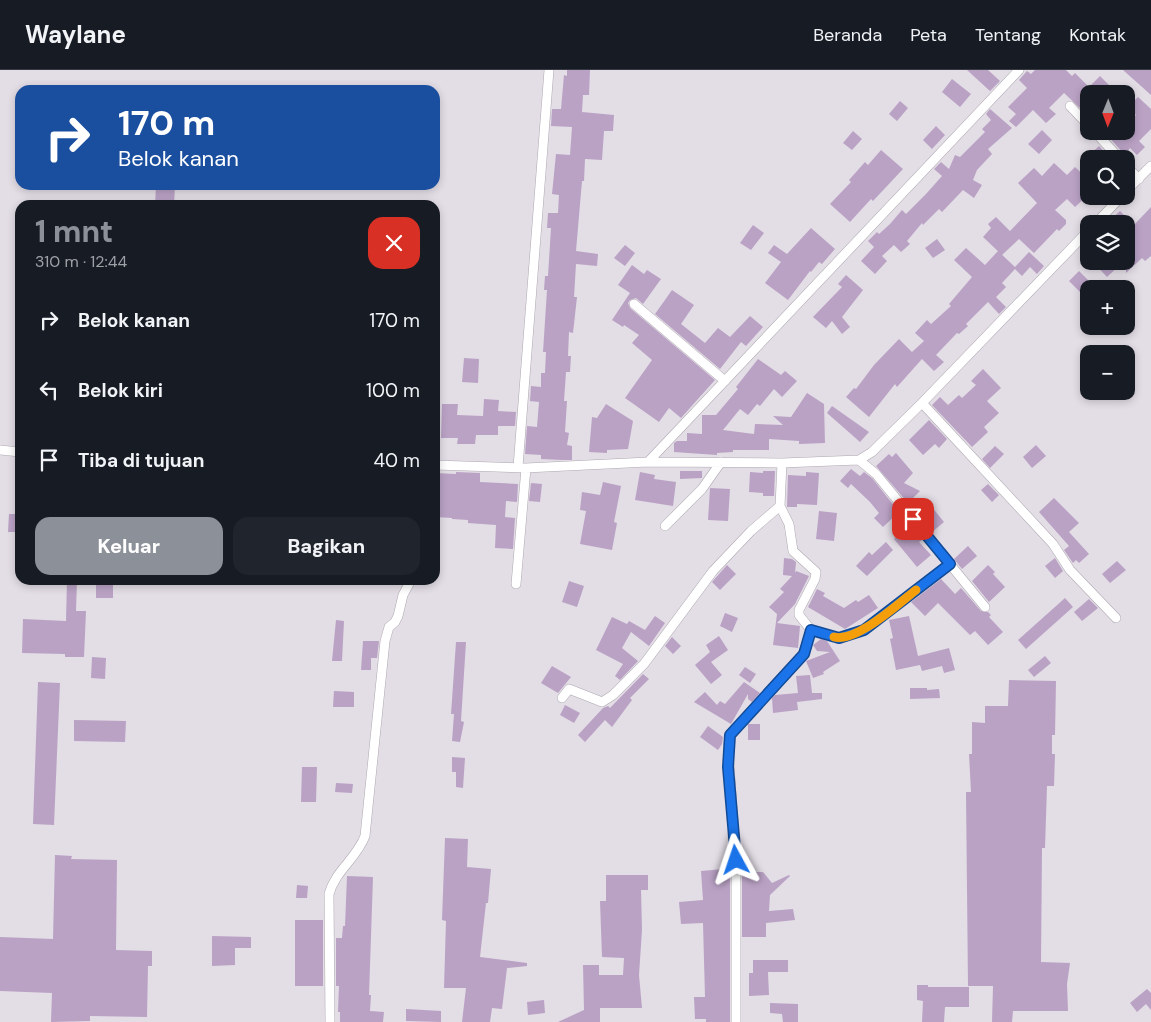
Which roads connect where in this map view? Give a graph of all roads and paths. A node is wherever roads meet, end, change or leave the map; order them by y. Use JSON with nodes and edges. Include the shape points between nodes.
{"nodes":[{"id":1,"x":549,"y":70,"type":"edge"},
{"id":2,"x":1019,"y":70,"type":"edge"},
{"id":3,"x":1070,"y":106,"type":"dead end"},
{"id":4,"x":1080,"y":117,"type":"edge"},
{"id":5,"x":1102,"y":140,"type":"edge"},
{"id":6,"x":1112,"y":150,"type":"edge"},
{"id":7,"x":1151,"y":166,"type":"edge"},
{"id":8,"x":1135,"y":176,"type":"edge"},
{"id":9,"x":1138,"y":179,"type":"junction"},
{"id":10,"x":1135,"y":182,"type":"edge"},
{"id":11,"x":1113,"y":205,"type":"edge"},
{"id":12,"x":1104,"y":215,"type":"edge"},
{"id":13,"x":1080,"y":239,"type":"edge"},
{"id":14,"x":634,"y":304,"type":"dead end"},
{"id":15,"x":725,"y":380,"type":"junction"},
{"id":16,"x":922,"y":403,"type":"junction"},
{"id":17,"x":0,"y":450,"type":"edge"},
{"id":18,"x":15,"y":452,"type":"edge"},
{"id":19,"x":859,"y":460,"type":"junction"},
{"id":20,"x":648,"y":462,"type":"junction"},
{"id":21,"x":720,"y":462,"type":"junction"},
{"id":22,"x":782,"y":462,"type":"junction"},
{"id":23,"x":440,"y":465,"type":"edge"},
{"id":24,"x":522,"y":467,"type":"junction"},
{"id":25,"x":780,"y":506,"type":"junction"},
{"id":26,"x":665,"y":526,"type":"dead end"},
{"id":27,"x":950,"y":564,"type":"junction"},
{"id":28,"x":516,"y":584,"type":"dead end"},
{"id":29,"x":408,"y":585,"type":"edge"},
{"id":30,"x":985,"y":607,"type":"dead end"},
{"id":31,"x":1116,"y":618,"type":"dead end"},
{"id":32,"x":811,"y":630,"type":"junction"},
{"id":33,"x":562,"y":698,"type":"dead end"},
{"id":34,"x":330,"y":1022,"type":"edge"},
{"id":35,"x":736,"y":1022,"type":"edge"}],
"edges":[{"from":1,"to":24,"type":"street"},
{"from":2,"to":15,"type":"street"},
{"from":3,"to":4,"type":"street"},
{"from":5,"to":6,"type":"street"},
{"from":7,"to":9,"type":"street"},
{"from":8,"to":9,"type":"street"},
{"from":9,"to":10,"type":"street"},
{"from":11,"to":12,"type":"street"},
{"from":13,"to":16,"type":"street"},
{"from":14,"to":15,"type":"street"},
{"from":15,"to":20,"type":"street"},
{"from":16,"to":19,"type":"street","via":[[872,452]]},
{"from":16,"to":31,"type":"street","via":[[1053,544],[1070,570]]},
{"from":17,"to":18,"type":"street"},
{"from":19,"to":22,"type":"street"},
{"from":19,"to":27,"type":"street","via":[[876,474]]},
{"from":20,"to":21,"type":"street"},
{"from":20,"to":24,"type":"street"},
{"from":21,"to":22,"type":"street"},
{"from":21,"to":26,"type":"street","via":[[702,489]]},
{"from":22,"to":25,"type":"street"},
{"from":23,"to":24,"type":"street"},
{"from":24,"to":28,"type":"street"},
{"from":25,"to":32,"type":"street","via":[[789,524],[793,551],[816,572],[799,610],[799,616]]},
{"from":25,"to":33,"type":"street","via":[[713,571],[644,664],[614,695],[602,702],[569,689]]},
{"from":27,"to":30,"type":"street"},
{"from":27,"to":32,"type":"street","via":[[864,630],[839,638]]},
{"from":29,"to":34,"type":"street","via":[[398,616],[388,628],[384,641],[365,836],[334,879],[329,894]]},
{"from":32,"to":35,"type":"street","via":[[804,654],[730,735],[728,748],[736,860]]}]}
